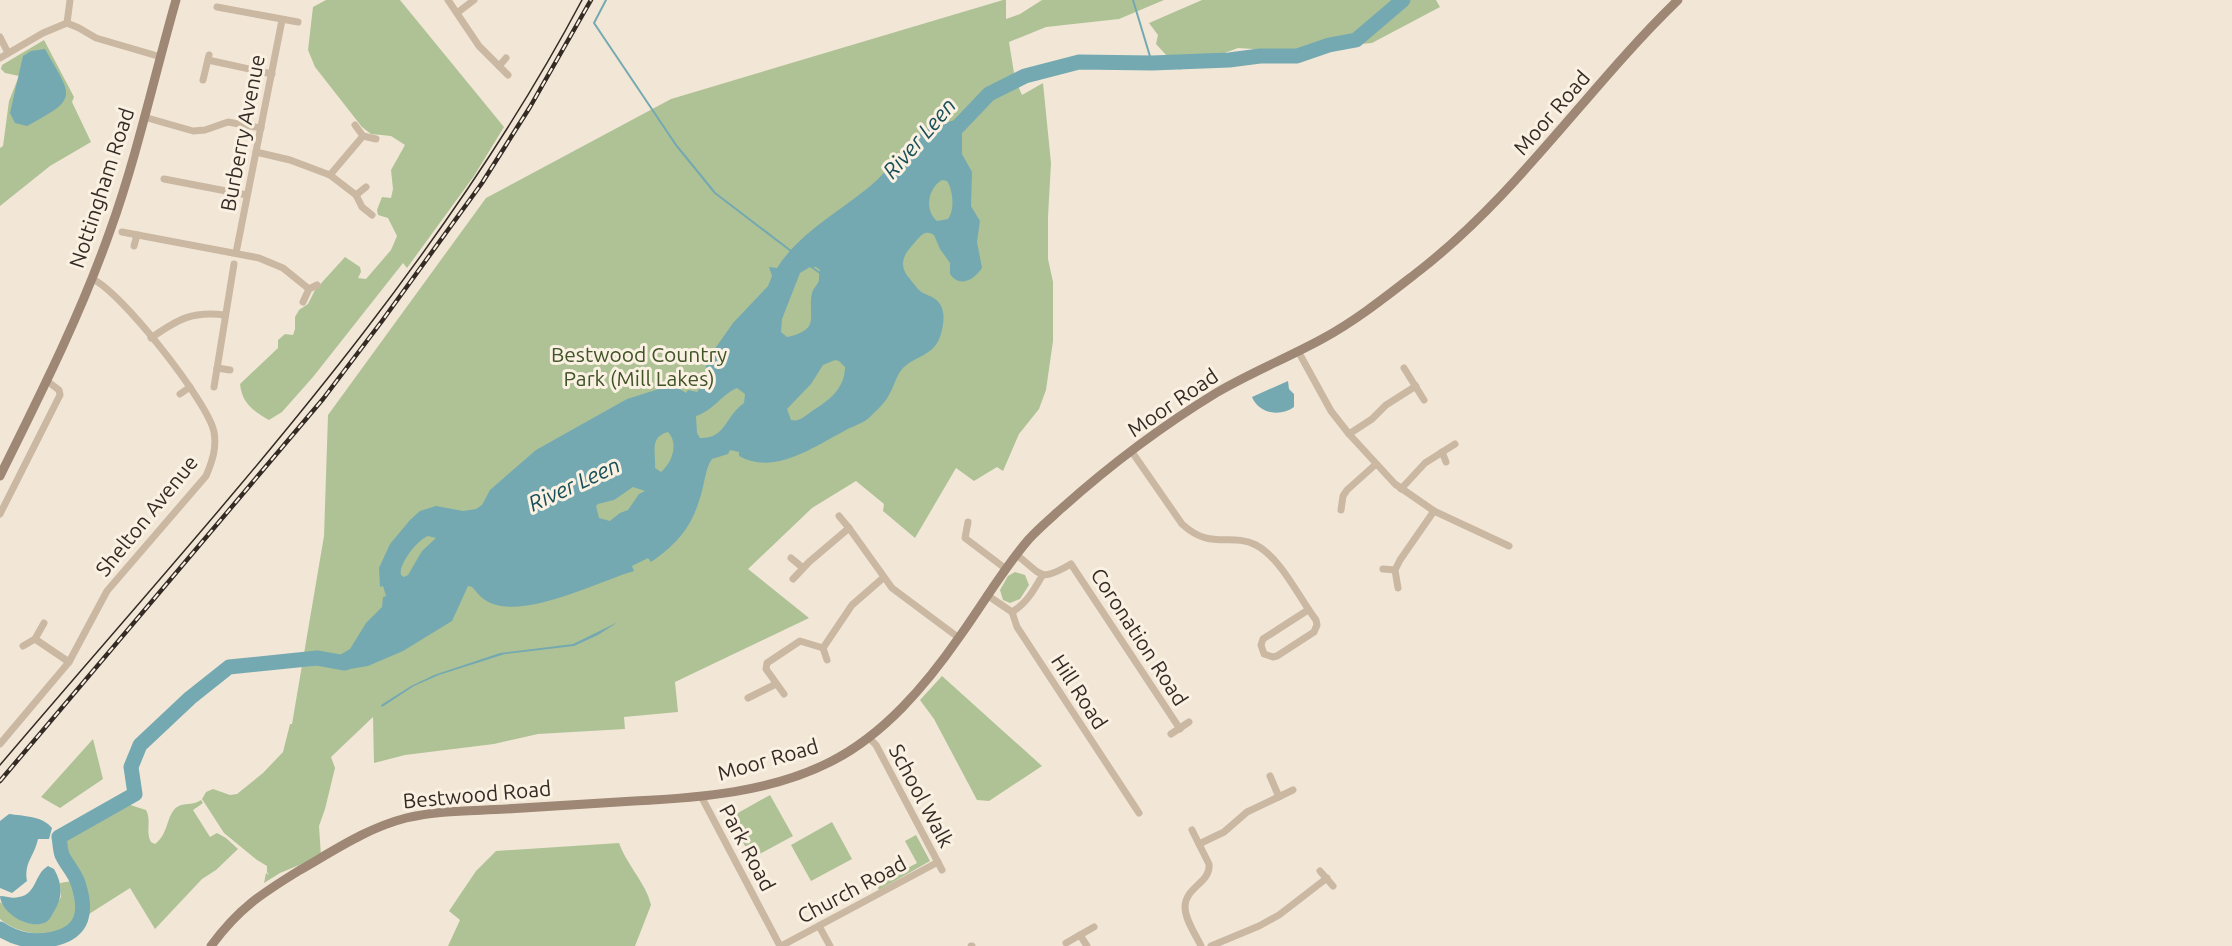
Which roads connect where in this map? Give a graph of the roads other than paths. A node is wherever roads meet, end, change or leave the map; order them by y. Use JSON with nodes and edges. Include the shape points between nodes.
{"nodes":[{"id":1,"x":70,"y":0,"type":"edge"},
{"id":2,"x":176,"y":0,"type":"edge"},
{"id":3,"x":448,"y":0,"type":"edge"},
{"id":4,"x":474,"y":0,"type":"edge"},
{"id":5,"x":1678,"y":0,"type":"edge"},
{"id":6,"x":217,"y":7,"type":"dead end"},
{"id":7,"x":457,"y":13,"type":"junction"},
{"id":8,"x":282,"y":20,"type":"junction"},
{"id":9,"x":298,"y":22,"type":"dead end"},
{"id":10,"x":67,"y":23,"type":"junction"},
{"id":11,"x":0,"y":38,"type":"edge"},
{"id":12,"x":8,"y":53,"type":"junction"},
{"id":13,"x":160,"y":57,"type":"junction"},
{"id":14,"x":0,"y":58,"type":"edge"},
{"id":15,"x":506,"y":58,"type":"dead end"},
{"id":16,"x":499,"y":66,"type":"junction"},
{"id":17,"x":272,"y":74,"type":"junction"},
{"id":18,"x":508,"y":75,"type":"dead end"},
{"id":19,"x":203,"y":80,"type":"dead end"},
{"id":20,"x":144,"y":117,"type":"junction"},
{"id":21,"x":355,"y":124,"type":"dead end"},
{"id":22,"x":261,"y":128,"type":"junction"},
{"id":23,"x":363,"y":136,"type":"junction"},
{"id":24,"x":376,"y":140,"type":"dead end"},
{"id":25,"x":256,"y":152,"type":"junction"},
{"id":26,"x":330,"y":175,"type":"junction"},
{"id":27,"x":164,"y":179,"type":"dead end"},
{"id":28,"x":366,"y":187,"type":"dead end"},
{"id":29,"x":247,"y":195,"type":"junction"},
{"id":30,"x":356,"y":195,"type":"junction"},
{"id":31,"x":372,"y":215,"type":"dead end"},
{"id":32,"x":122,"y":232,"type":"dead end"},
{"id":33,"x":137,"y":235,"type":"junction"},
{"id":34,"x":134,"y":246,"type":"dead end"},
{"id":35,"x":236,"y":253,"type":"junction"},
{"id":36,"x":234,"y":264,"type":"dead end"},
{"id":37,"x":92,"y":279,"type":"junction"},
{"id":38,"x":317,"y":285,"type":"dead end"},
{"id":39,"x":309,"y":289,"type":"junction"},
{"id":40,"x":303,"y":302,"type":"dead end"},
{"id":41,"x":225,"y":315,"type":"junction"},
{"id":42,"x":151,"y":338,"type":"junction"},
{"id":43,"x":1298,"y":351,"type":"junction"},
{"id":44,"x":217,"y":368,"type":"junction"},
{"id":45,"x":1404,"y":368,"type":"dead end"},
{"id":46,"x":230,"y":370,"type":"dead end"},
{"id":47,"x":47,"y":381,"type":"junction"},
{"id":48,"x":1416,"y":386,"type":"junction"},
{"id":49,"x":190,"y":387,"type":"junction"},
{"id":50,"x":214,"y":387,"type":"dead end"},
{"id":51,"x":180,"y":394,"type":"dead end"},
{"id":52,"x":1424,"y":400,"type":"dead end"},
{"id":53,"x":1349,"y":434,"type":"junction"},
{"id":54,"x":1455,"y":444,"type":"dead end"},
{"id":55,"x":1132,"y":452,"type":"junction"},
{"id":56,"x":1442,"y":452,"type":"junction"},
{"id":57,"x":1446,"y":462,"type":"dead end"},
{"id":58,"x":1376,"y":464,"type":"junction"},
{"id":59,"x":0,"y":476,"type":"edge"},
{"id":60,"x":1401,"y":489,"type":"junction"},
{"id":61,"x":1334,"y":490,"type":"dead end"},
{"id":62,"x":1344,"y":494,"type":"junction"},
{"id":63,"x":1341,"y":510,"type":"dead end"},
{"id":64,"x":1434,"y":511,"type":"junction"},
{"id":65,"x":0,"y":514,"type":"edge"},
{"id":66,"x":839,"y":516,"type":"dead end"},
{"id":67,"x":968,"y":522,"type":"dead end"},
{"id":68,"x":849,"y":528,"type":"junction"},
{"id":69,"x":1509,"y":546,"type":"dead end"},
{"id":70,"x":1017,"y":555,"type":"junction"},
{"id":71,"x":791,"y":558,"type":"dead end"},
{"id":72,"x":803,"y":568,"type":"junction"},
{"id":73,"x":1006,"y":569,"type":"junction"},
{"id":74,"x":1383,"y":569,"type":"dead end"},
{"id":75,"x":1395,"y":570,"type":"junction"},
{"id":76,"x":1042,"y":576,"type":"junction"},
{"id":77,"x":883,"y":578,"type":"junction"},
{"id":78,"x":792,"y":579,"type":"dead end"},
{"id":79,"x":1398,"y":588,"type":"dead end"},
{"id":80,"x":987,"y":595,"type":"junction"},
{"id":81,"x":1308,"y":610,"type":"junction"},
{"id":82,"x":1012,"y":612,"type":"junction"},
{"id":83,"x":44,"y":623,"type":"dead end"},
{"id":84,"x":959,"y":638,"type":"junction"},
{"id":85,"x":35,"y":639,"type":"junction"},
{"id":86,"x":23,"y":646,"type":"dead end"},
{"id":87,"x":823,"y":648,"type":"junction"},
{"id":88,"x":827,"y":660,"type":"dead end"},
{"id":89,"x":69,"y":662,"type":"junction"},
{"id":90,"x":776,"y":684,"type":"junction"},
{"id":91,"x":784,"y":694,"type":"dead end"},
{"id":92,"x":748,"y":698,"type":"dead end"},
{"id":93,"x":1189,"y":722,"type":"dead end"},
{"id":94,"x":1180,"y":729,"type":"junction"},
{"id":95,"x":1171,"y":734,"type":"dead end"},
{"id":96,"x":869,"y":738,"type":"junction"},
{"id":97,"x":0,"y":744,"type":"edge"},
{"id":98,"x":1270,"y":776,"type":"dead end"},
{"id":99,"x":1293,"y":790,"type":"dead end"},
{"id":100,"x":701,"y":796,"type":"junction"},
{"id":101,"x":1279,"y":797,"type":"junction"},
{"id":102,"x":680,"y":799,"type":"joint"},
{"id":103,"x":1139,"y":813,"type":"dead end"},
{"id":104,"x":1192,"y":830,"type":"dead end"},
{"id":105,"x":1199,"y":844,"type":"junction"},
{"id":106,"x":938,"y":862,"type":"junction"},
{"id":107,"x":942,"y":870,"type":"dead end"},
{"id":108,"x":1320,"y":871,"type":"dead end"},
{"id":109,"x":1327,"y":878,"type":"junction"},
{"id":110,"x":1333,"y":886,"type":"dead end"},
{"id":111,"x":819,"y":926,"type":"junction"},
{"id":112,"x":1094,"y":927,"type":"dead end"},
{"id":113,"x":1080,"y":935,"type":"junction"},
{"id":114,"x":1066,"y":943,"type":"dead end"},
{"id":115,"x":211,"y":946,"type":"edge"},
{"id":116,"x":781,"y":946,"type":"edge"},
{"id":117,"x":830,"y":946,"type":"edge"},
{"id":118,"x":1087,"y":946,"type":"edge"},
{"id":119,"x":1201,"y":946,"type":"edge"},
{"id":120,"x":1211,"y":946,"type":"edge"}],
"edges":[{"from":1,"to":10,"type":"street"},
{"from":2,"to":13,"type":"main road","name":"Nottingham Road"},
{"from":3,"to":7,"type":"street"},
{"from":4,"to":7,"type":"street"},
{"from":5,"to":43,"type":"main road","name":"Moor Road","via":[[1516,181],[1466,231],[1367,310]]},
{"from":6,"to":8,"type":"street"},
{"from":7,"to":16,"type":"street","via":[[479,46]]},
{"from":8,"to":9,"type":"street"},
{"from":8,"to":17,"type":"street","name":"Burberry Avenue"},
{"from":10,"to":12,"type":"street"},
{"from":10,"to":13,"type":"street","via":[[96,38]]},
{"from":11,"to":12,"type":"street"},
{"from":12,"to":14,"type":"street"},
{"from":13,"to":20,"type":"main road","name":"Nottingham Road"},
{"from":15,"to":16,"type":"street"},
{"from":16,"to":18,"type":"street"},
{"from":17,"to":19,"type":"street","via":[[209,58]]},
{"from":17,"to":22,"type":"street","name":"Burberry Avenue"},
{"from":20,"to":22,"type":"street","via":[[193,131],[228,122]]},
{"from":20,"to":37,"type":"main road","name":"Nottingham Road"},
{"from":21,"to":23,"type":"street"},
{"from":22,"to":25,"type":"street","name":"Burberry Avenue"},
{"from":23,"to":24,"type":"street"},
{"from":23,"to":26,"type":"street"},
{"from":25,"to":26,"type":"street"},
{"from":25,"to":29,"type":"street","name":"Burberry Avenue"},
{"from":26,"to":30,"type":"street"},
{"from":27,"to":29,"type":"street"},
{"from":28,"to":30,"type":"street"},
{"from":29,"to":35,"type":"street","name":"Burberry Avenue"},
{"from":30,"to":31,"type":"street"},
{"from":32,"to":33,"type":"street"},
{"from":33,"to":34,"type":"street"},
{"from":33,"to":35,"type":"street"},
{"from":35,"to":39,"type":"street","via":[[283,268]]},
{"from":36,"to":41,"type":"street"},
{"from":37,"to":42,"type":"street","name":"Shelton Avenue","via":[[125,304]]},
{"from":37,"to":47,"type":"main road","name":"Nottingham Road"},
{"from":38,"to":39,"type":"street"},
{"from":39,"to":40,"type":"street"},
{"from":41,"to":42,"type":"street","via":[[196,314],[177,319]]},
{"from":41,"to":44,"type":"street"},
{"from":42,"to":49,"type":"street","name":"Shelton Avenue"},
{"from":43,"to":53,"type":"street","via":[[1331,411]]},
{"from":43,"to":55,"type":"main road","name":"Moor Road","via":[[1221,391]]},
{"from":44,"to":46,"type":"street"},
{"from":44,"to":50,"type":"street"},
{"from":45,"to":48,"type":"street"},
{"from":47,"to":59,"type":"main road","name":"Nottingham Road"},
{"from":47,"to":65,"type":"street","via":[[60,395]]},
{"from":48,"to":52,"type":"street"},
{"from":48,"to":53,"type":"street"},
{"from":49,"to":51,"type":"street"},
{"from":49,"to":89,"type":"street","name":"Shelton Avenue","via":[[214,433],[212,463],[206,476],[107,591]]},
{"from":53,"to":58,"type":"street"},
{"from":54,"to":56,"type":"street"},
{"from":55,"to":70,"type":"main road","name":"Moor Road","via":[[1074,497]]},
{"from":55,"to":81,"type":"street","via":[[1189,531],[1204,538],[1248,542],[1264,550]]},
{"from":56,"to":57,"type":"street"},
{"from":56,"to":60,"type":"street","via":[[1416,471]]},
{"from":58,"to":60,"type":"street"},
{"from":58,"to":62,"type":"street"},
{"from":60,"to":64,"type":"street"},
{"from":61,"to":62,"type":"street"},
{"from":62,"to":63,"type":"street"},
{"from":64,"to":69,"type":"street"},
{"from":64,"to":75,"type":"street"},
{"from":66,"to":68,"type":"street"},
{"from":67,"to":73,"type":"street","via":[[965,538]]},
{"from":68,"to":72,"type":"street"},
{"from":68,"to":77,"type":"street"},
{"from":70,"to":73,"type":"main road","name":"Moor Road"},
{"from":70,"to":76,"type":"street"},
{"from":71,"to":72,"type":"street"},
{"from":72,"to":78,"type":"street"},
{"from":73,"to":80,"type":"main road","name":"Moor Road"},
{"from":74,"to":75,"type":"street"},
{"from":75,"to":79,"type":"street"},
{"from":76,"to":82,"type":"street","via":[[1020,608]]},
{"from":76,"to":94,"type":"street","name":"Coronation Road","via":[[1050,576],[1069,561]]},
{"from":77,"to":84,"type":"street"},
{"from":77,"to":87,"type":"street","via":[[852,605]]},
{"from":80,"to":82,"type":"street"},
{"from":80,"to":84,"type":"main road","name":"Moor Road"},
{"from":81,"to":81,"type":"street","via":[[1317,625],[1314,632],[1277,656],[1264,654],[1263,639]]},
{"from":82,"to":103,"type":"street","name":"Hill Road","via":[[1017,627]]},
{"from":83,"to":85,"type":"street"},
{"from":84,"to":96,"type":"main road","name":"Moor Road","via":[[904,704]]},
{"from":85,"to":86,"type":"street"},
{"from":85,"to":89,"type":"street"},
{"from":87,"to":88,"type":"street"},
{"from":87,"to":90,"type":"street","via":[[800,640],[767,663],[766,669]]},
{"from":89,"to":97,"type":"street","name":"Shelton Avenue"},
{"from":90,"to":91,"type":"street"},
{"from":90,"to":92,"type":"street"},
{"from":93,"to":94,"type":"street","name":"Coronation Road"},
{"from":94,"to":95,"type":"street","name":"Coronation Road"},
{"from":96,"to":100,"type":"main road","name":"Moor Road","via":[[810,771]]},
{"from":96,"to":106,"type":"street","name":"School Walk"},
{"from":98,"to":101,"type":"street"},
{"from":99,"to":101,"type":"street"},
{"from":100,"to":102,"type":"main road","name":"Moor Road"},
{"from":100,"to":116,"type":"street","name":"Park Road"},
{"from":101,"to":105,"type":"street","via":[[1247,812],[1224,832]]},
{"from":102,"to":115,"type":"main road","name":"Bestwood Road","via":[[442,812],[378,826],[264,892],[240,910]]},
{"from":104,"to":105,"type":"street"},
{"from":105,"to":119,"type":"street","via":[[1210,869],[1191,891],[1185,907]]},
{"from":106,"to":107,"type":"street","name":"School Walk"},
{"from":106,"to":111,"type":"street","name":"Church Road"},
{"from":108,"to":109,"type":"street"},
{"from":109,"to":110,"type":"street"},
{"from":109,"to":120,"type":"street","via":[[1279,915]]},
{"from":111,"to":116,"type":"street","name":"Church Road"},
{"from":111,"to":117,"type":"street"},
{"from":112,"to":113,"type":"street"},
{"from":113,"to":114,"type":"street"},
{"from":113,"to":118,"type":"street"}]}
